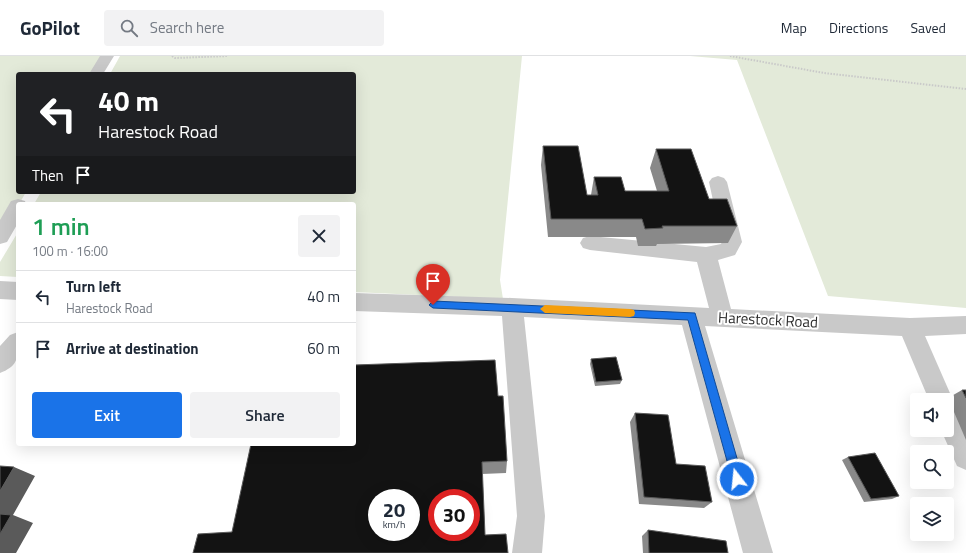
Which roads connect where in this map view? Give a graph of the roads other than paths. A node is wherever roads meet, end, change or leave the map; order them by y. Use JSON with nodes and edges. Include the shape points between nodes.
{"nodes":[{"id":1,"x":107,"y":56,"type":"edge"},
{"id":2,"x":97,"y":72,"type":"edge"},
{"id":3,"x":718,"y":182,"type":"dead end"},
{"id":4,"x":16,"y":210,"type":"edge"},
{"id":5,"x":0,"y":237,"type":"edge"},
{"id":6,"x":590,"y":243,"type":"dead end"},
{"id":7,"x":706,"y":255,"type":"junction"},
{"id":8,"x":0,"y":290,"type":"edge"},
{"id":9,"x":16,"y":290,"type":"edge"},
{"id":10,"x":356,"y":302,"type":"edge"},
{"id":11,"x":512,"y":307,"type":"junction"},
{"id":12,"x":691,"y":316,"type":"junction"},
{"id":13,"x":722,"y":317,"type":"junction"},
{"id":14,"x":966,"y":325,"type":"edge"},
{"id":15,"x":910,"y":327,"type":"junction"},
{"id":16,"x":16,"y":344,"type":"edge"},
{"id":17,"x":0,"y":363,"type":"edge"},
{"id":18,"x":938,"y":393,"type":"edge"},
{"id":19,"x":954,"y":429,"type":"edge"},
{"id":20,"x":966,"y":457,"type":"edge"},
{"id":21,"x":527,"y":553,"type":"edge"},
{"id":22,"x":758,"y":553,"type":"edge"}],
"edges":[{"from":1,"to":2,"type":"street"},
{"from":3,"to":7,"type":"street","via":[[732,242],[728,250]]},
{"from":4,"to":5,"type":"street"},
{"from":6,"to":7,"type":"street"},
{"from":7,"to":13,"type":"street"},
{"from":8,"to":9,"type":"street"},
{"from":10,"to":11,"type":"street","name":"Harestock Road"},
{"from":11,"to":12,"type":"street","name":"Harestock Road"},
{"from":11,"to":21,"type":"street","via":[[531,516]]},
{"from":12,"to":13,"type":"street","name":"Harestock Road"},
{"from":12,"to":22,"type":"street"},
{"from":13,"to":15,"type":"street","name":"Harestock Road"},
{"from":14,"to":15,"type":"street","name":"Harestock Road"},
{"from":15,"to":18,"type":"street"},
{"from":16,"to":17,"type":"street"},
{"from":19,"to":20,"type":"street"}]}
